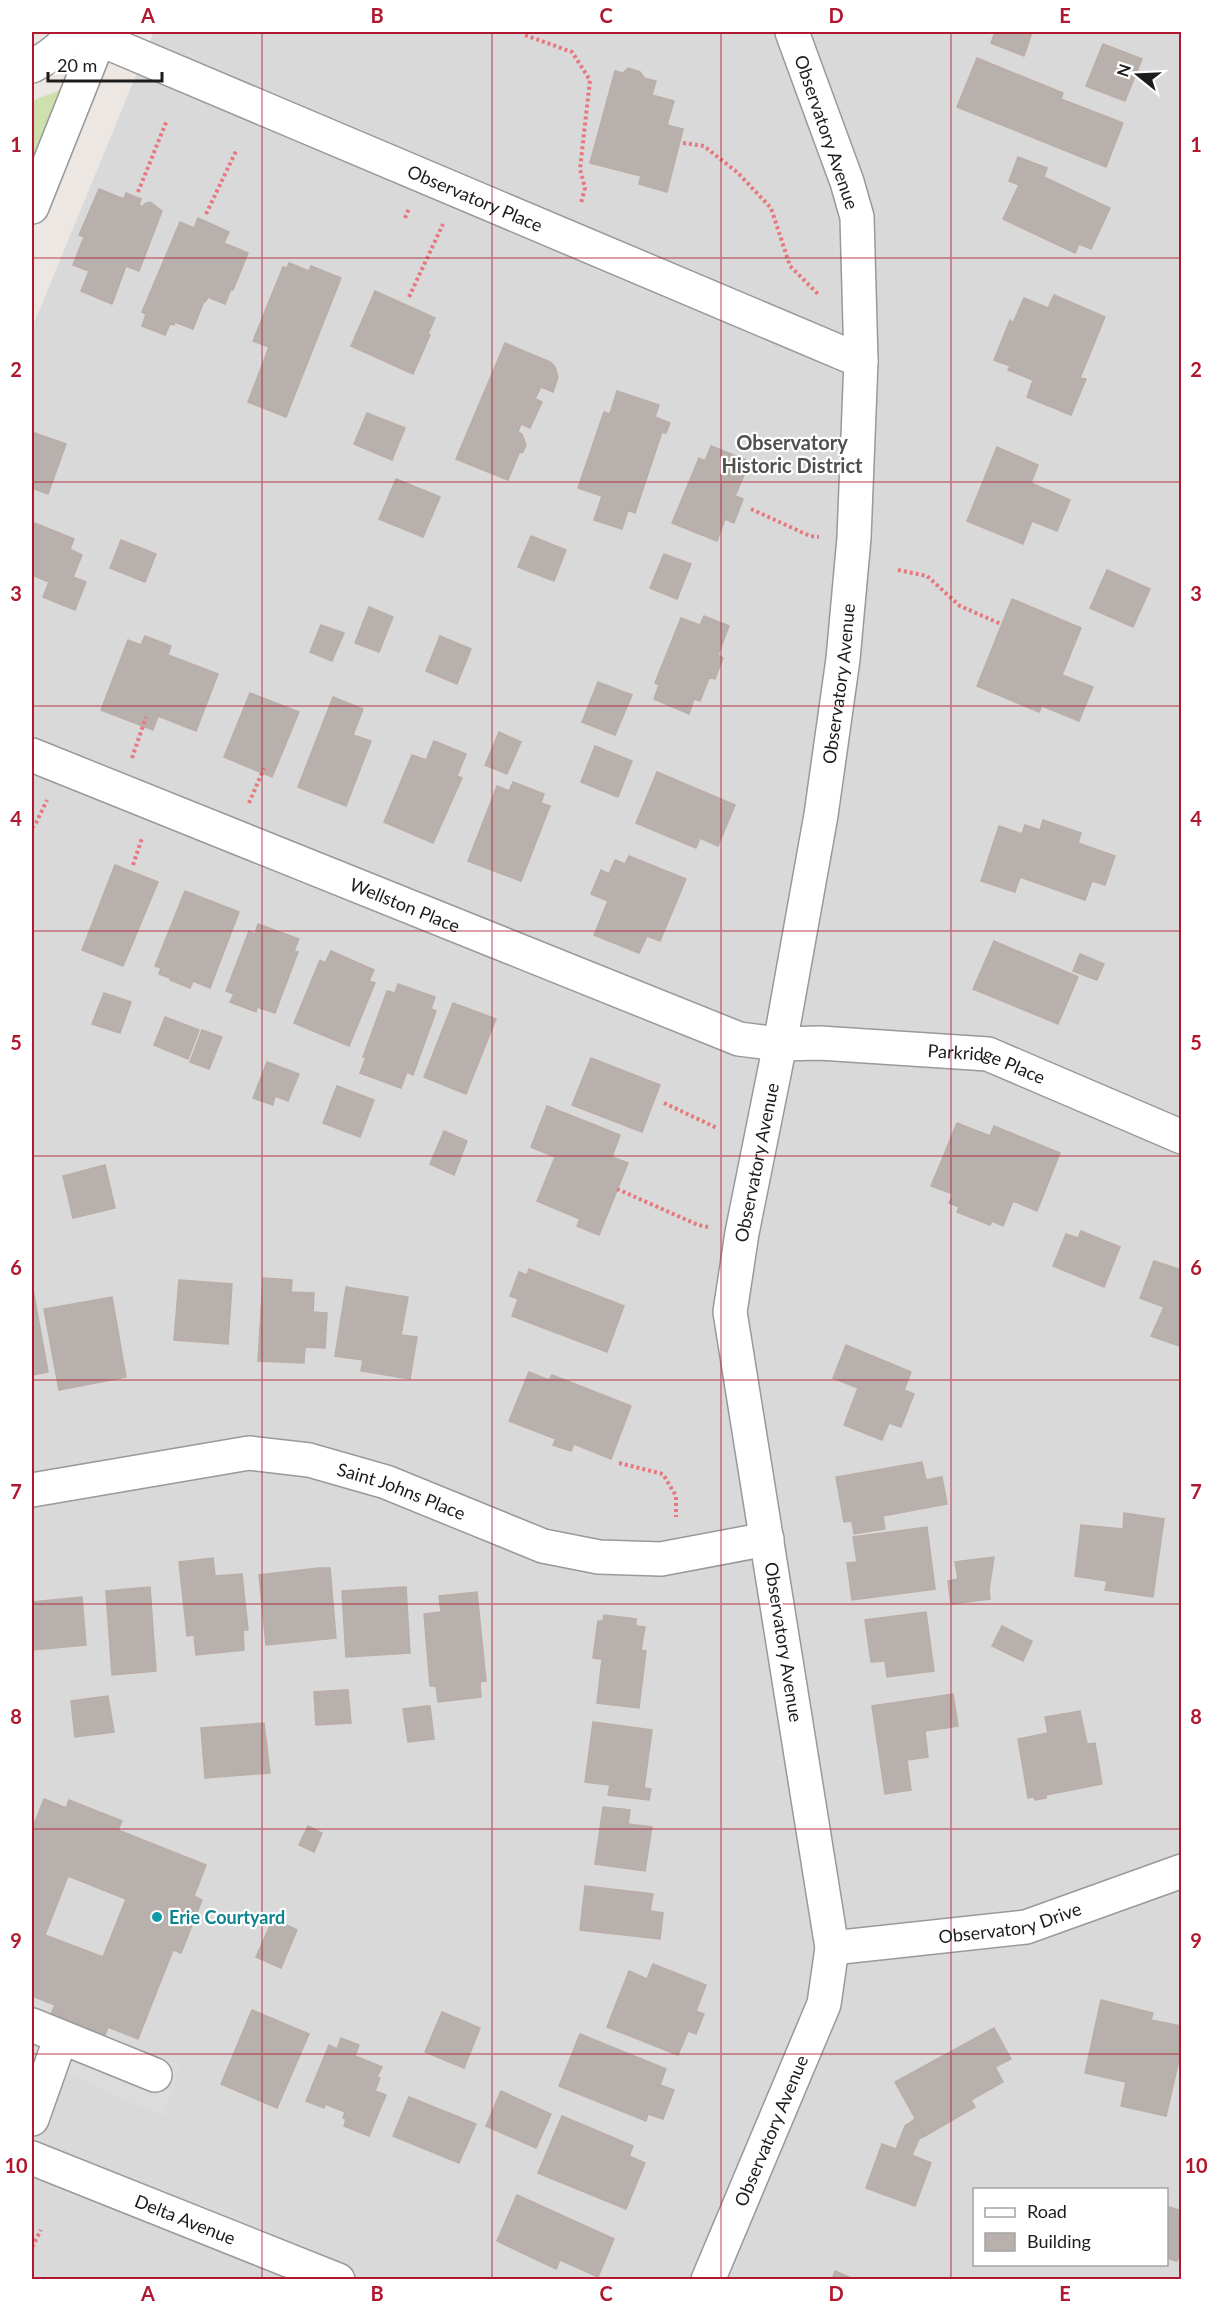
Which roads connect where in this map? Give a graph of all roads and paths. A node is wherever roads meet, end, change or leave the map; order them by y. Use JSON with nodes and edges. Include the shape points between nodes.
{"nodes":[{"id":1,"x":792,"y":32,"type":"edge"},
{"id":2,"x":88,"y":34,"type":"edge"},
{"id":3,"x":525,"y":35,"type":"dead end"},
{"id":4,"x":32,"y":66,"type":"edge"},
{"id":5,"x":167,"y":120,"type":"dead end"},
{"id":6,"x":683,"y":143,"type":"dead end"},
{"id":7,"x":237,"y":149,"type":"dead end"},
{"id":8,"x":454,"y":189,"type":"junction"},
{"id":9,"x":138,"y":192,"type":"dead end"},
{"id":10,"x":32,"y":207,"type":"edge"},
{"id":11,"x":206,"y":214,"type":"dead end"},
{"id":12,"x":572,"y":238,"type":"junction"},
{"id":13,"x":820,"y":296,"type":"dead end"},
{"id":14,"x":409,"y":297,"type":"dead end"},
{"id":15,"x":861,"y":361,"type":"junction"},
{"id":16,"x":751,"y":509,"type":"dead end"},
{"id":17,"x":854,"y":538,"type":"junction"},
{"id":18,"x":898,"y":570,"type":"dead end"},
{"id":19,"x":1001,"y":624,"type":"dead end"},
{"id":20,"x":146,"y":717,"type":"dead end"},
{"id":21,"x":32,"y":755,"type":"edge"},
{"id":22,"x":130,"y":762,"type":"dead end"},
{"id":23,"x":264,"y":768,"type":"dead end"},
{"id":24,"x":48,"y":798,"type":"dead end"},
{"id":25,"x":246,"y":810,"type":"dead end"},
{"id":26,"x":32,"y":828,"type":"edge"},
{"id":27,"x":780,"y":1044,"type":"junction"},
{"id":28,"x":664,"y":1103,"type":"dead end"},
{"id":29,"x":717,"y":1128,"type":"dead end"},
{"id":30,"x":1182,"y":1137,"type":"edge"},
{"id":31,"x":617,"y":1189,"type":"dead end"},
{"id":32,"x":742,"y":1233,"type":"junction"},
{"id":33,"x":619,"y":1463,"type":"dead end"},
{"id":34,"x":32,"y":1490,"type":"edge"},
{"id":35,"x":676,"y":1517,"type":"dead end"},
{"id":36,"x":767,"y":1539,"type":"junction"},
{"id":37,"x":1182,"y":1871,"type":"edge"},
{"id":38,"x":832,"y":1948,"type":"junction"},
{"id":39,"x":32,"y":2025,"type":"edge"},
{"id":40,"x":61,"y":2037,"type":"junction"},
{"id":41,"x":155,"y":2075,"type":"dead end"},
{"id":42,"x":32,"y":2119,"type":"edge"},
{"id":43,"x":32,"y":2158,"type":"edge"},
{"id":44,"x":41,"y":2230,"type":"dead end"},
{"id":45,"x":32,"y":2247,"type":"edge"},
{"id":46,"x":338,"y":2280,"type":"edge"},
{"id":47,"x":708,"y":2280,"type":"edge"}],
"edges":[{"from":1,"to":15,"type":"street","name":"Observatory Avenue","via":[[857,217]]},
{"from":2,"to":4,"type":"street","via":[[69,38],[48,58]]},
{"from":2,"to":8,"type":"street","name":"Observatory Place"},
{"from":2,"to":10,"type":"street"},
{"from":3,"to":12,"type":"path","via":[[572,52],[590,81],[580,170],[585,188]]},
{"from":5,"to":9,"type":"path"},
{"from":6,"to":13,"type":"path","via":[[704,146],[738,173],[771,208],[790,266]]},
{"from":7,"to":11,"type":"path"},
{"from":8,"to":12,"type":"street","name":"Observatory Place"},
{"from":8,"to":14,"type":"path","via":[[440,232]]},
{"from":12,"to":15,"type":"street","name":"Observatory Place"},
{"from":15,"to":17,"type":"street","name":"Observatory Avenue"},
{"from":16,"to":17,"type":"path","via":[[810,537]]},
{"from":17,"to":27,"type":"street","name":"Observatory Avenue","via":[[824,799]]},
{"from":18,"to":19,"type":"path","via":[[927,576],[960,606]]},
{"from":20,"to":22,"type":"path"},
{"from":21,"to":27,"type":"street","name":"Wellston Place","via":[[739,1039]]},
{"from":23,"to":25,"type":"path"},
{"from":24,"to":26,"type":"path"},
{"from":27,"to":30,"type":"street","name":"Parkridge Place","via":[[988,1054]]},
{"from":27,"to":32,"type":"street","name":"Observatory Avenue"},
{"from":28,"to":29,"type":"path"},
{"from":31,"to":32,"type":"path","via":[[698,1225]]},
{"from":32,"to":36,"type":"street","name":"Observatory Avenue","via":[[730,1312]]},
{"from":33,"to":35,"type":"path","via":[[663,1474],[676,1496]]},
{"from":34,"to":36,"type":"street","name":"Saint Johns Place","via":[[249,1453],[309,1460],[386,1482],[543,1545],[599,1557],[661,1559]]},
{"from":36,"to":38,"type":"street","name":"Observatory Avenue"},
{"from":37,"to":38,"type":"street","name":"Observatory Drive","via":[[1026,1927]]},
{"from":38,"to":47,"type":"street","name":"Observatory Avenue","via":[[824,2004]]},
{"from":39,"to":40,"type":"street"},
{"from":40,"to":41,"type":"street"},
{"from":40,"to":42,"type":"street"},
{"from":43,"to":46,"type":"street","name":"Delta Avenue"},
{"from":44,"to":45,"type":"path"}]}
